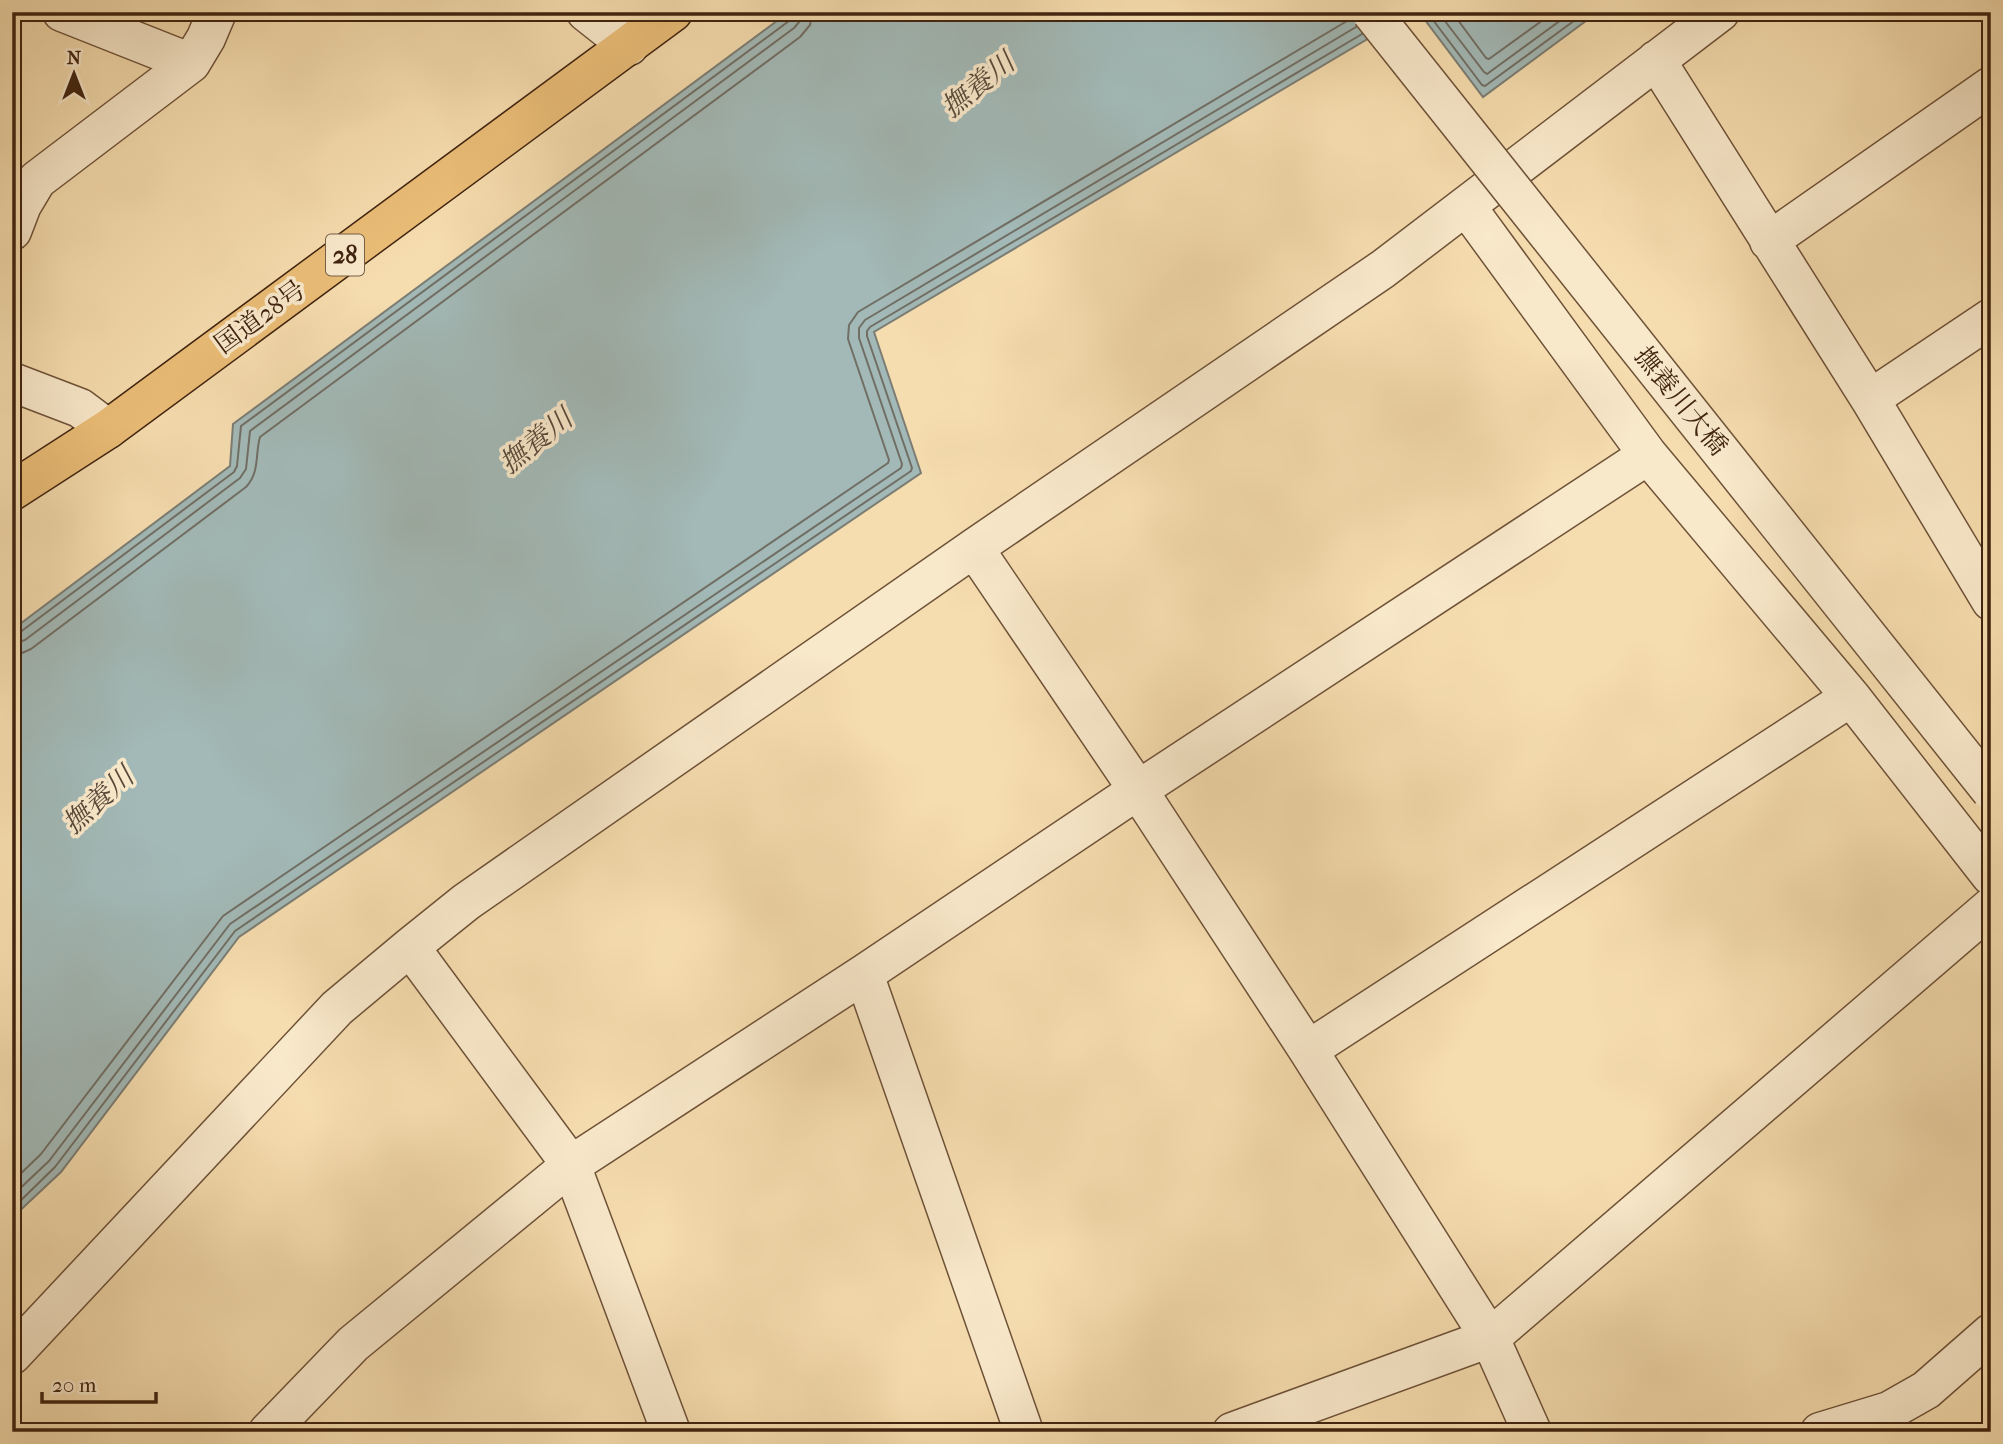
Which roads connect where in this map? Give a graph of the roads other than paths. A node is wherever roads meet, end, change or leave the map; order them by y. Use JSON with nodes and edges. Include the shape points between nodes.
{"nodes":[{"id":1,"x":62,"y":12,"type":"edge"},
{"id":2,"x":217,"y":12,"type":"edge"},
{"id":3,"x":586,"y":12,"type":"edge"},
{"id":4,"x":673,"y":12,"type":"edge"},
{"id":5,"x":1371,"y":12,"type":"edge"},
{"id":6,"x":1720,"y":12,"type":"edge"},
{"id":7,"x":629,"y":46,"type":"junction"},
{"id":8,"x":1656,"y":60,"type":"junction"},
{"id":9,"x":191,"y":63,"type":"junction"},
{"id":10,"x":1991,"y":86,"type":"edge"},
{"id":11,"x":25,"y":176,"type":"edge"},
{"id":12,"x":1466,"y":206,"type":"junction"},
{"id":13,"x":12,"y":231,"type":"edge"},
{"id":14,"x":1769,"y":241,"type":"junction"},
{"id":15,"x":1991,"y":318,"type":"edge"},
{"id":16,"x":12,"y":382,"type":"edge"},
{"id":17,"x":1870,"y":399,"type":"junction"},
{"id":18,"x":108,"y":429,"type":"junction"},
{"id":19,"x":1648,"y":455,"type":"junction"},
{"id":20,"x":12,"y":491,"type":"edge"},
{"id":21,"x":974,"y":548,"type":"junction"},
{"id":22,"x":1991,"y":601,"type":"edge"},
{"id":23,"x":1850,"y":697,"type":"junction"},
{"id":24,"x":1138,"y":790,"type":"junction"},
{"id":25,"x":1991,"y":791,"type":"edge"},
{"id":26,"x":1991,"y":876,"type":"edge"},
{"id":27,"x":1991,"y":907,"type":"edge"},
{"id":28,"x":410,"y":947,"type":"junction"},
{"id":29,"x":864,"y":974,"type":"junction"},
{"id":30,"x":1308,"y":1049,"type":"junction"},
{"id":31,"x":571,"y":1165,"type":"junction"},
{"id":32,"x":1991,"y":1333,"type":"edge"},
{"id":33,"x":1490,"y":1338,"type":"junction"},
{"id":34,"x":12,"y":1355,"type":"edge"},
{"id":35,"x":268,"y":1432,"type":"edge"},
{"id":36,"x":671,"y":1432,"type":"edge"},
{"id":37,"x":1024,"y":1432,"type":"edge"},
{"id":38,"x":1232,"y":1432,"type":"edge"},
{"id":39,"x":1532,"y":1432,"type":"edge"},
{"id":40,"x":1820,"y":1432,"type":"edge"}],
"edges":[{"from":1,"to":9,"type":"street"},
{"from":2,"to":9,"type":"street"},
{"from":3,"to":7,"type":"street"},
{"from":4,"to":7,"type":"highway","name":"国道28号","number":"28"},
{"from":5,"to":25,"type":"street","name":"撫養川大橋","bridge":true},
{"from":6,"to":8,"type":"street"},
{"from":7,"to":18,"type":"highway","name":"国道28号","number":"28"},
{"from":8,"to":12,"type":"street"},
{"from":8,"to":14,"type":"street"},
{"from":9,"to":11,"type":"street"},
{"from":10,"to":14,"type":"street"},
{"from":11,"to":13,"type":"street","via":[[22,205]]},
{"from":12,"to":19,"type":"street"},
{"from":12,"to":21,"type":"street","via":[[1383,269]]},
{"from":14,"to":17,"type":"street"},
{"from":15,"to":17,"type":"street"},
{"from":16,"to":18,"type":"street","via":[[80,408]]},
{"from":17,"to":22,"type":"street"},
{"from":18,"to":20,"type":"highway","name":"国道28号","number":"28"},
{"from":19,"to":23,"type":"street"},
{"from":19,"to":24,"type":"street"},
{"from":21,"to":24,"type":"street"},
{"from":21,"to":28,"type":"street","via":[[466,902]]},
{"from":23,"to":26,"type":"street"},
{"from":23,"to":30,"type":"street"},
{"from":24,"to":29,"type":"street"},
{"from":24,"to":30,"type":"street"},
{"from":27,"to":33,"type":"street"},
{"from":28,"to":31,"type":"street"},
{"from":28,"to":34,"type":"street","via":[[337,1009]]},
{"from":29,"to":31,"type":"street"},
{"from":29,"to":37,"type":"street"},
{"from":30,"to":33,"type":"street"},
{"from":31,"to":35,"type":"street","via":[[354,1344]]},
{"from":31,"to":36,"type":"street"},
{"from":32,"to":40,"type":"street","via":[[1926,1390],[1889,1412]]},
{"from":33,"to":38,"type":"street"},
{"from":33,"to":39,"type":"street"}]}
